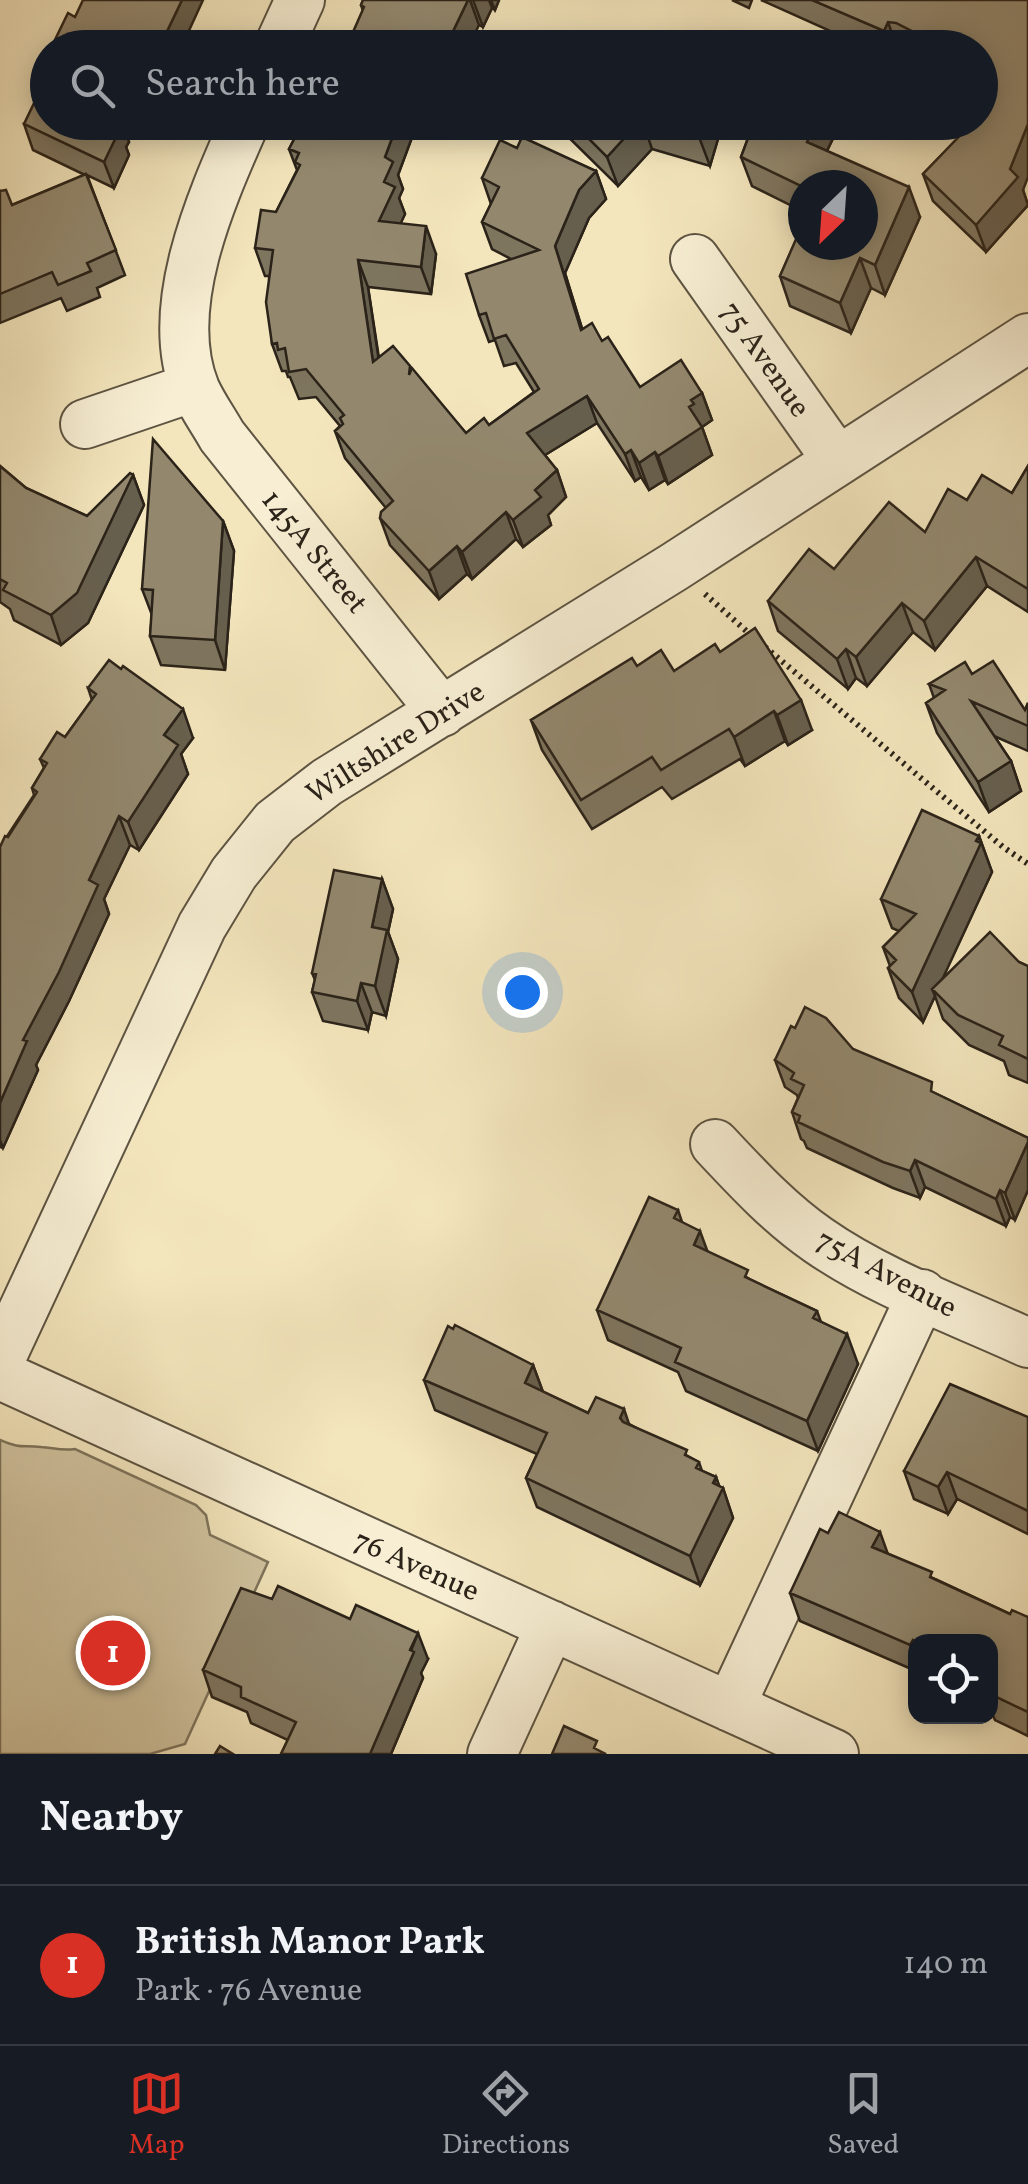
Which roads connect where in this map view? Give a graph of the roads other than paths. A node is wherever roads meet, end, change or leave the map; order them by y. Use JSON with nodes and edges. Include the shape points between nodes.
{"nodes":[{"id":1,"x":300,"y":0,"type":"edge"},
{"id":2,"x":286,"y":30,"type":"edge"},
{"id":3,"x":237,"y":140,"type":"edge"},
{"id":4,"x":695,"y":258,"type":"dead end"},
{"id":5,"x":1028,"y":338,"type":"edge"},
{"id":6,"x":194,"y":387,"type":"junction"},
{"id":7,"x":85,"y":424,"type":"dead end"},
{"id":8,"x":837,"y":460,"type":"junction"},
{"id":9,"x":442,"y":712,"type":"junction"},
{"id":10,"x":715,"y":1144,"type":"dead end"},
{"id":11,"x":922,"y":1294,"type":"junction"},
{"id":12,"x":1028,"y":1343,"type":"edge"},
{"id":13,"x":0,"y":1360,"type":"edge"},
{"id":14,"x":0,"y":1375,"type":"edge"},
{"id":15,"x":551,"y":1625,"type":"junction"},
{"id":16,"x":730,"y":1707,"type":"junction"},
{"id":17,"x":492,"y":1754,"type":"edge"},
{"id":18,"x":834,"y":1754,"type":"edge"}],
"edges":[{"from":1,"to":2,"type":"street"},
{"from":3,"to":6,"type":"street","name":"145A Street","via":[[195,249],[186,301]]},
{"from":4,"to":8,"type":"street","name":"75 Avenue"},
{"from":5,"to":8,"type":"street","name":"Wiltshire Drive"},
{"from":6,"to":7,"type":"street"},
{"from":6,"to":9,"type":"street","name":"145A Street","via":[[222,436]]},
{"from":8,"to":9,"type":"street","name":"Wiltshire Drive"},
{"from":9,"to":13,"type":"street","name":"Wiltshire Drive","via":[[327,782],[275,822],[234,872],[202,926]]},
{"from":10,"to":11,"type":"street","name":"75A Avenue","via":[[818,1240]]},
{"from":11,"to":12,"type":"street","name":"75A Avenue"},
{"from":11,"to":16,"type":"street"},
{"from":14,"to":15,"type":"street","name":"76 Avenue"},
{"from":15,"to":16,"type":"street","name":"76 Avenue"},
{"from":15,"to":17,"type":"street"},
{"from":16,"to":18,"type":"street","name":"76 Avenue"}]}
